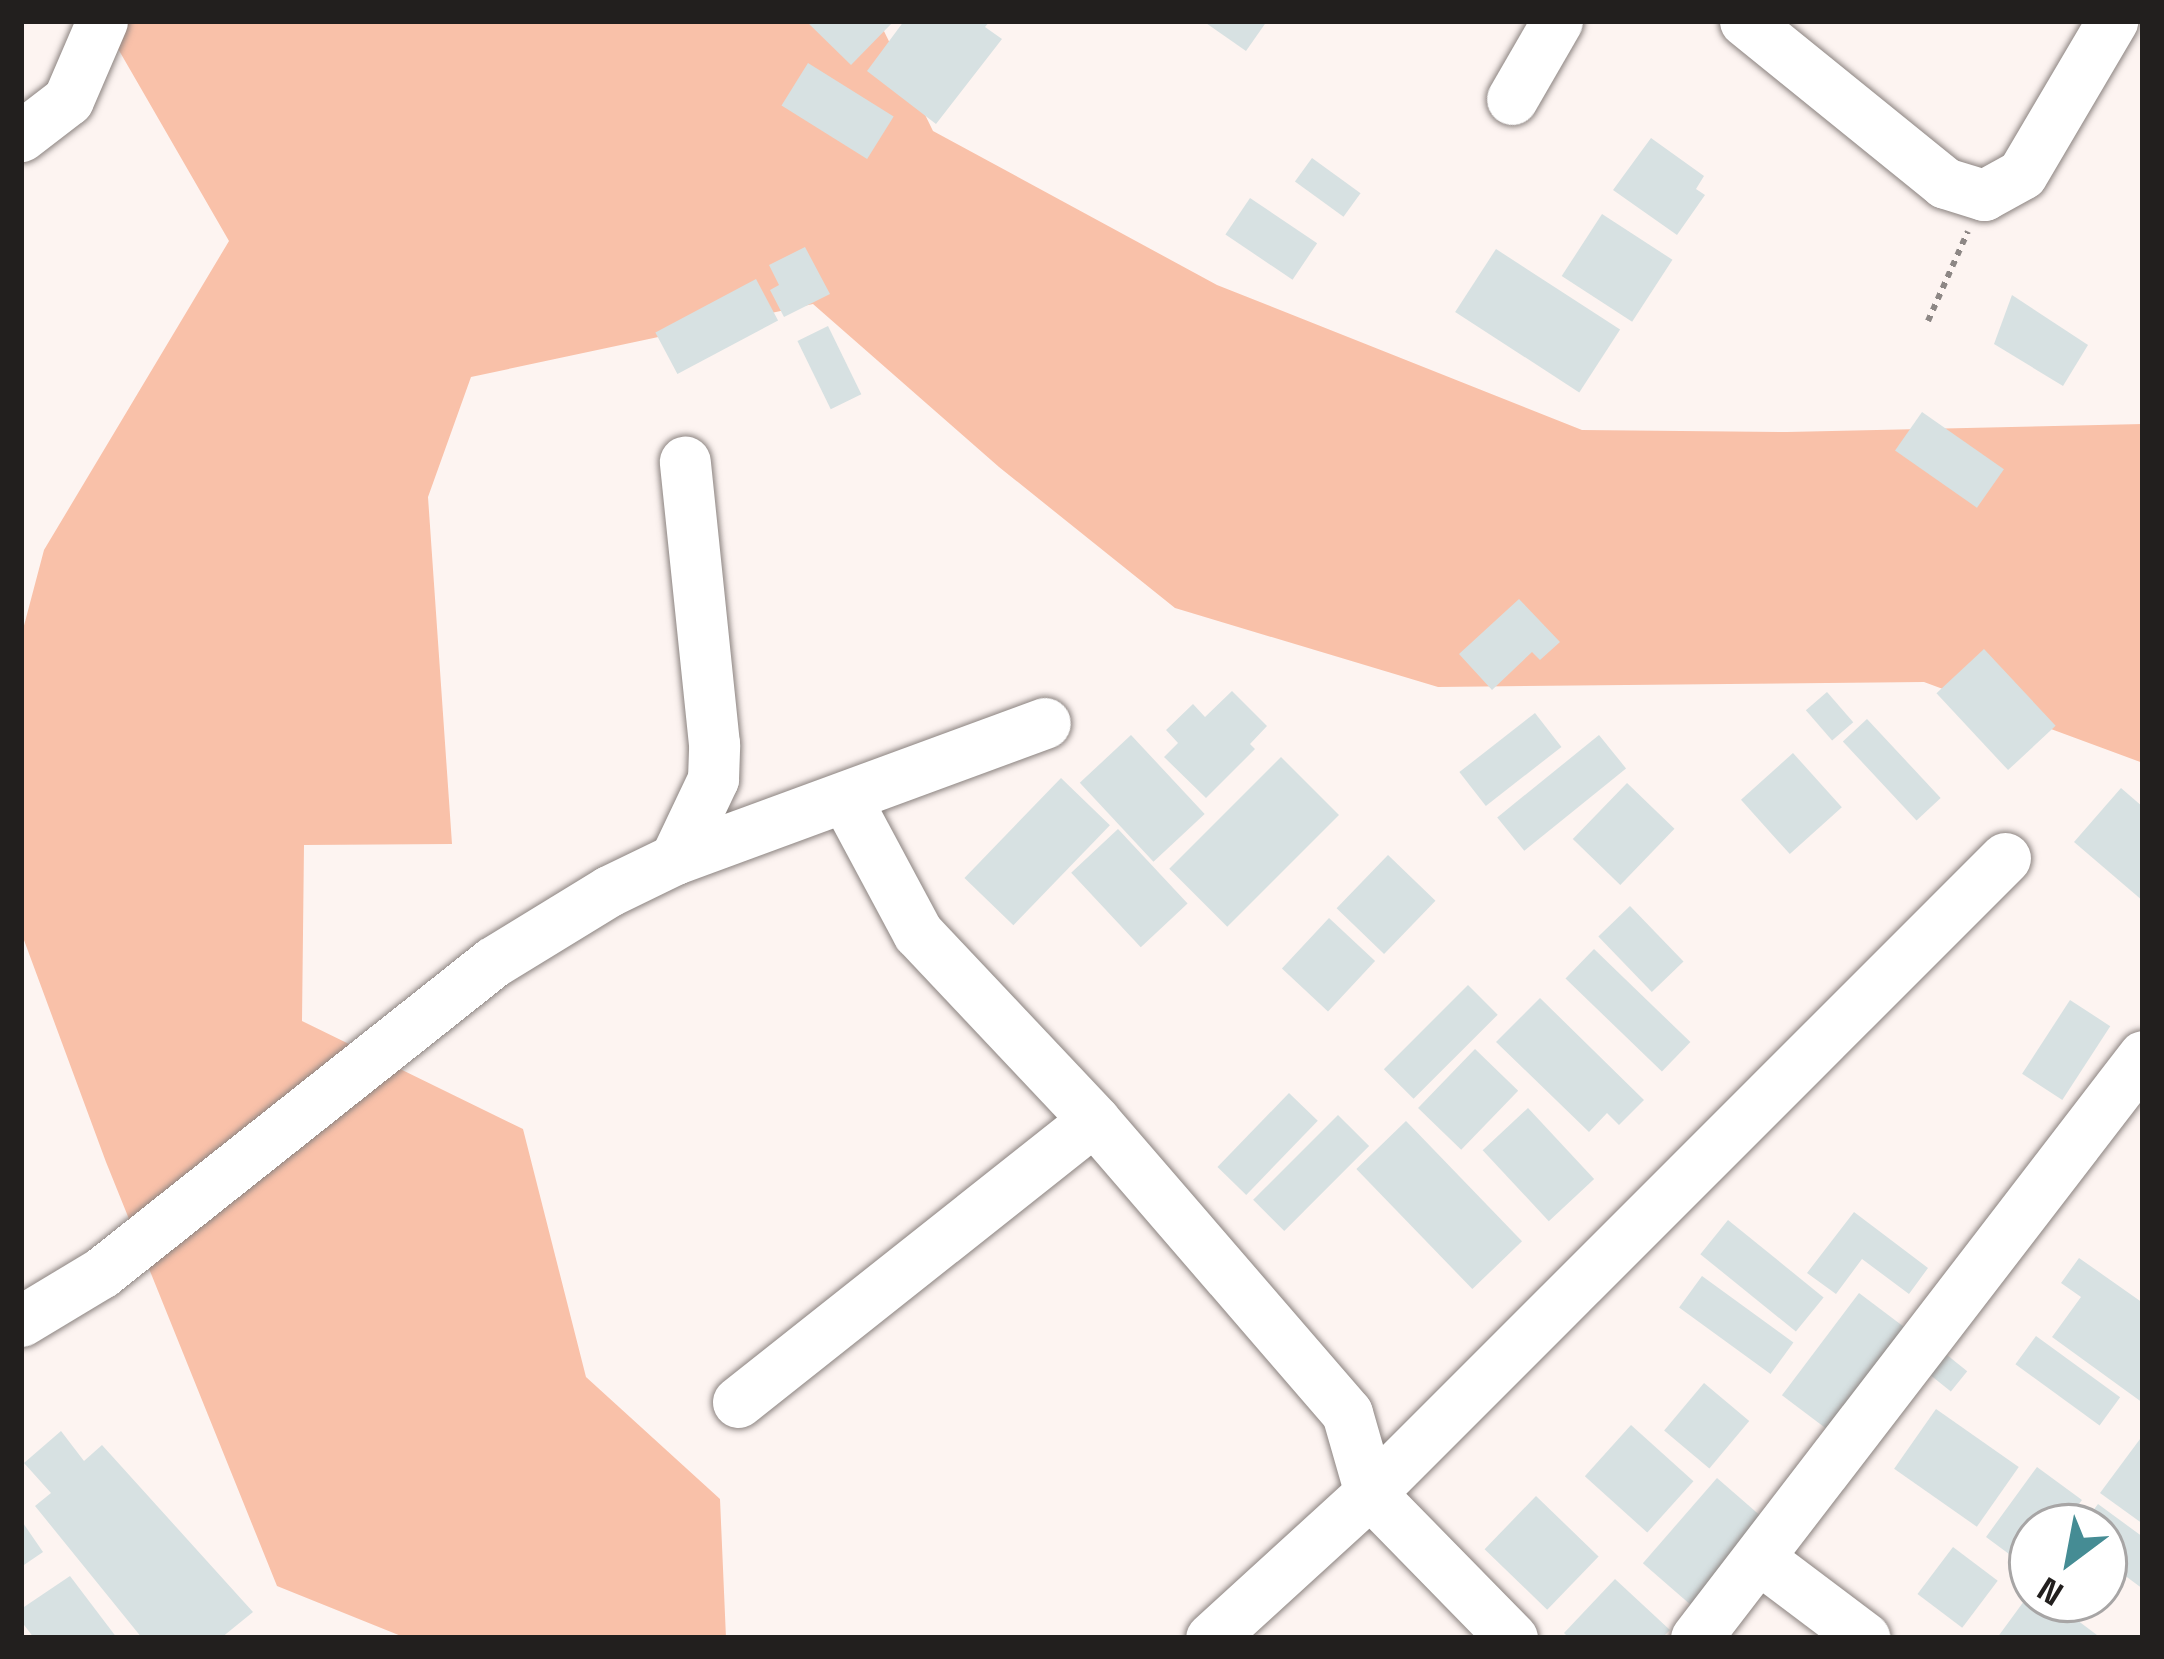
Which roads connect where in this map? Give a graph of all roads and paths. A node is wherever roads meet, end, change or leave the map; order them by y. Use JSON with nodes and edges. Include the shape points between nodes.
{"nodes":[{"id":1,"x":102,"y":21,"type":"edge"},
{"id":2,"x":1557,"y":21,"type":"edge"},
{"id":3,"x":1745,"y":21,"type":"edge"},
{"id":4,"x":2112,"y":21,"type":"edge"},
{"id":5,"x":1513,"y":99,"type":"dead end"},
{"id":6,"x":21,"y":136,"type":"edge"},
{"id":7,"x":1984,"y":195,"type":"junction"},
{"id":8,"x":1928,"y":321,"type":"dead end"},
{"id":9,"x":685,"y":461,"type":"dead end"},
{"id":10,"x":1045,"y":723,"type":"dead end"},
{"id":11,"x":846,"y":799,"type":"junction"},
{"id":12,"x":2005,"y":858,"type":"dead end"},
{"id":13,"x":675,"y":859,"type":"junction"},
{"id":14,"x":2143,"y":1057,"type":"edge"},
{"id":15,"x":1094,"y":1120,"type":"junction"},
{"id":16,"x":21,"y":1321,"type":"edge"},
{"id":17,"x":738,"y":1402,"type":"dead end"},
{"id":18,"x":1370,"y":1493,"type":"junction"},
{"id":19,"x":1760,"y":1559,"type":"junction"},
{"id":20,"x":1211,"y":1638,"type":"edge"},
{"id":21,"x":1512,"y":1638,"type":"edge"},
{"id":22,"x":1696,"y":1638,"type":"edge"},
{"id":23,"x":1865,"y":1638,"type":"edge"}],
"edges":[{"from":1,"to":6,"type":"street","via":[[68,100]]},
{"from":2,"to":5,"type":"street"},
{"from":3,"to":7,"type":"street","via":[[1945,183]]},
{"from":4,"to":7,"type":"street","via":[[2022,174]]},
{"from":7,"to":8,"type":"path"},
{"from":9,"to":13,"type":"street","via":[[707,641],[713,778]]},
{"from":10,"to":11,"type":"street"},
{"from":11,"to":13,"type":"street"},
{"from":11,"to":15,"type":"street","via":[[918,933]]},
{"from":12,"to":18,"type":"street"},
{"from":13,"to":16,"type":"street","via":[[493,962],[101,1273]]},
{"from":14,"to":19,"type":"street"},
{"from":15,"to":17,"type":"street"},
{"from":15,"to":18,"type":"street","via":[[1347,1413]]},
{"from":18,"to":20,"type":"street"},
{"from":18,"to":21,"type":"street"},
{"from":19,"to":22,"type":"street"},
{"from":19,"to":23,"type":"street"}]}
